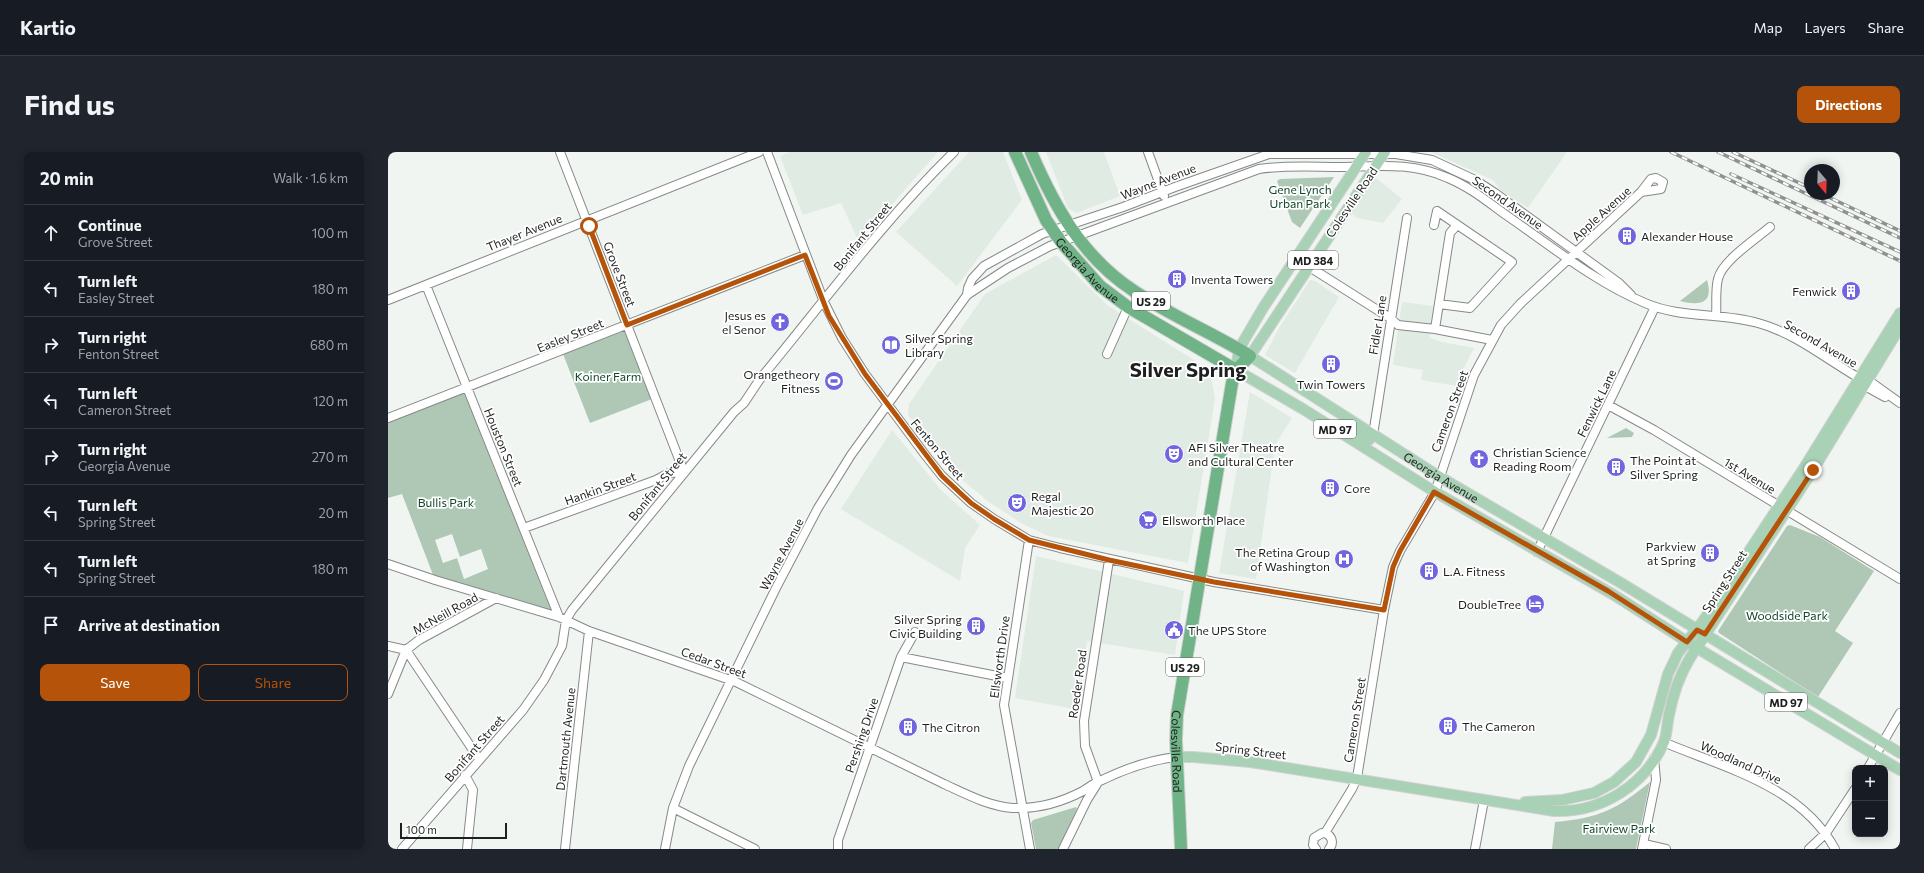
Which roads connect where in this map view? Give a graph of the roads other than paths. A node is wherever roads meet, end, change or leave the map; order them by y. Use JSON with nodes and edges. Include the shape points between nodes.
{"nodes":[{"id":1,"x":560,"y":152,"type":"edge"},
{"id":2,"x":759,"y":152,"type":"edge"},
{"id":3,"x":767,"y":152,"type":"edge"},
{"id":4,"x":954,"y":152,"type":"edge"},
{"id":5,"x":1015,"y":152,"type":"edge"},
{"id":6,"x":1031,"y":152,"type":"edge"},
{"id":7,"x":1148,"y":152,"type":"edge"},
{"id":8,"x":1264,"y":153,"type":"edge"},
{"id":9,"x":1365,"y":153,"type":"edge"},
{"id":10,"x":1384,"y":153,"type":"edge"},
{"id":11,"x":1376,"y":165,"type":"junction"},
{"id":12,"x":1357,"y":166,"type":"junction"},
{"id":13,"x":1269,"y":167,"type":"junction"},
{"id":14,"x":1163,"y":192,"type":"junction"},
{"id":15,"x":1641,"y":192,"type":"dead end"},
{"id":16,"x":1166,"y":203,"type":"junction"},
{"id":17,"x":1517,"y":210,"type":"junction"},
{"id":18,"x":1406,"y":218,"type":"dead end"},
{"id":19,"x":1511,"y":218,"type":"junction"},
{"id":20,"x":587,"y":220,"type":"junction"},
{"id":21,"x":1069,"y":225,"type":"junction"},
{"id":22,"x":1434,"y":225,"type":"dead end"},
{"id":23,"x":1457,"y":225,"type":"junction"},
{"id":24,"x":1770,"y":227,"type":"dead end"},
{"id":25,"x":1053,"y":230,"type":"junction"},
{"id":26,"x":1076,"y":236,"type":"junction"},
{"id":27,"x":1061,"y":242,"type":"junction"},
{"id":28,"x":1576,"y":251,"type":"junction"},
{"id":29,"x":805,"y":255,"type":"junction"},
{"id":30,"x":1568,"y":259,"type":"junction"},
{"id":31,"x":1308,"y":266,"type":"junction"},
{"id":32,"x":426,"y":285,"type":"junction"},
{"id":33,"x":967,"y":296,"type":"junction"},
{"id":34,"x":1633,"y":297,"type":"junction"},
{"id":35,"x":388,"y":300,"type":"edge"},
{"id":36,"x":824,"y":302,"type":"junction"},
{"id":37,"x":1438,"y":304,"type":"junction"},
{"id":38,"x":1128,"y":307,"type":"junction"},
{"id":39,"x":1654,"y":307,"type":"junction"},
{"id":40,"x":1900,"y":313,"type":"edge"},
{"id":41,"x":1716,"y":316,"type":"junction"},
{"id":42,"x":1390,"y":318,"type":"junction"},
{"id":43,"x":627,"y":325,"type":"junction"},
{"id":44,"x":1900,"y":327,"type":"edge"},
{"id":45,"x":1435,"y":329,"type":"junction"},
{"id":46,"x":1492,"y":340,"type":"junction"},
{"id":47,"x":1239,"y":349,"type":"junction"},
{"id":48,"x":1107,"y":354,"type":"dead end"},
{"id":49,"x":1250,"y":356,"type":"junction"},
{"id":50,"x":1236,"y":370,"type":"junction"},
{"id":51,"x":1864,"y":381,"type":"junction"},
{"id":52,"x":467,"y":387,"type":"junction"},
{"id":53,"x":1900,"y":404,"type":"edge"},
{"id":54,"x":887,"y":405,"type":"junction"},
{"id":55,"x":1608,"y":405,"type":"junction"},
{"id":56,"x":388,"y":418,"type":"edge"},
{"id":57,"x":1343,"y":434,"type":"junction"},
{"id":58,"x":1373,"y":435,"type":"junction"},
{"id":59,"x":1398,"y":451,"type":"junction"},
{"id":60,"x":684,"y":472,"type":"junction"},
{"id":61,"x":1440,"y":478,"type":"junction"},
{"id":62,"x":1434,"y":492,"type":"junction"},
{"id":63,"x":1783,"y":509,"type":"junction"},
{"id":64,"x":524,"y":528,"type":"junction"},
{"id":65,"x":1544,"y":538,"type":"junction"},
{"id":66,"x":1029,"y":540,"type":"junction"},
{"id":67,"x":1537,"y":552,"type":"junction"},
{"id":68,"x":1109,"y":560,"type":"junction"},
{"id":69,"x":388,"y":564,"type":"edge"},
{"id":70,"x":1200,"y":578,"type":"junction"},
{"id":71,"x":1900,"y":579,"type":"edge"},
{"id":72,"x":496,"y":598,"type":"junction"},
{"id":73,"x":1384,"y":610,"type":"junction"},
{"id":74,"x":563,"y":618,"type":"junction"},
{"id":75,"x":590,"y":631,"type":"junction"},
{"id":76,"x":916,"y":632,"type":"dead end"},
{"id":77,"x":1701,"y":632,"type":"junction"},
{"id":78,"x":1687,"y":642,"type":"junction"},
{"id":79,"x":388,"y":646,"type":"edge"},
{"id":80,"x":1696,"y":648,"type":"junction"},
{"id":81,"x":406,"y":650,"type":"junction"},
{"id":82,"x":901,"y":657,"type":"junction"},
{"id":83,"x":1007,"y":678,"type":"junction"},
{"id":84,"x":730,"y":680,"type":"junction"},
{"id":85,"x":388,"y":694,"type":"edge"},
{"id":86,"x":1900,"y":713,"type":"edge"},
{"id":87,"x":1664,"y":742,"type":"junction"},
{"id":88,"x":1883,"y":742,"type":"junction"},
{"id":89,"x":870,"y":746,"type":"junction"},
{"id":90,"x":1900,"y":753,"type":"edge"},
{"id":91,"x":1875,"y":756,"type":"junction"},
{"id":92,"x":1176,"y":757,"type":"junction"},
{"id":93,"x":1654,"y":758,"type":"junction"},
{"id":94,"x":479,"y":759,"type":"junction"},
{"id":95,"x":1870,"y":765,"type":"edge"},
{"id":96,"x":1900,"y":770,"type":"edge"},
{"id":97,"x":465,"y":775,"type":"junction"},
{"id":98,"x":1357,"y":778,"type":"junction"},
{"id":99,"x":1098,"y":782,"type":"junction"},
{"id":100,"x":1852,"y":794,"type":"edge"},
{"id":101,"x":1484,"y":800,"type":"junction"},
{"id":102,"x":673,"y":808,"type":"junction"},
{"id":103,"x":1022,"y":808,"type":"junction"},
{"id":104,"x":1325,"y":833,"type":"junction"},
{"id":105,"x":1826,"y":833,"type":"junction"},
{"id":106,"x":1643,"y":846,"type":"edge"},
{"id":107,"x":402,"y":849,"type":"edge"},
{"id":108,"x":466,"y":849,"type":"edge"},
{"id":109,"x":565,"y":849,"type":"edge"},
{"id":110,"x":665,"y":849,"type":"edge"},
{"id":111,"x":755,"y":849,"type":"edge"},
{"id":112,"x":838,"y":849,"type":"edge"},
{"id":113,"x":1030,"y":849,"type":"edge"},
{"id":114,"x":1063,"y":849,"type":"edge"},
{"id":115,"x":1180,"y":849,"type":"edge"},
{"id":116,"x":1316,"y":849,"type":"edge"},
{"id":117,"x":1329,"y":849,"type":"edge"},
{"id":118,"x":1475,"y":849,"type":"edge"},
{"id":119,"x":1666,"y":849,"type":"edge"},
{"id":120,"x":1809,"y":849,"type":"edge"},
{"id":121,"x":1834,"y":849,"type":"edge"}],
"edges":[{"from":1,"to":20,"type":"street","name":"Grove Street"},
{"from":2,"to":20,"type":"street","name":"Thayer Avenue"},
{"from":3,"to":29,"type":"street","name":"Fenton Street"},
{"from":4,"to":36,"type":"street","name":"Bonifant Street","via":[[917,188]]},
{"from":5,"to":25,"type":"highway","name":"Georgia Avenue","number":"US 29","via":[[1038,206]]},
{"from":6,"to":21,"type":"highway","name":"Georgia Avenue","number":"US 29","via":[[1051,195]]},
{"from":7,"to":14,"type":"street"},
{"from":8,"to":9,"type":"street","name":"Wayne Avenue"},
{"from":8,"to":13,"type":"street"},
{"from":8,"to":14,"type":"street","name":"Wayne Avenue"},
{"from":9,"to":10,"type":"street","name":"Wayne Avenue"},
{"from":9,"to":12,"type":"main road","name":"Colesville Road","number":"MD 384"},
{"from":10,"to":11,"type":"main road","name":"Colesville Road","number":"MD 384"},
{"from":10,"to":17,"type":"street","name":"Second Avenue","via":[[1432,160],[1451,168],[1475,180]]},
{"from":11,"to":12,"type":"street","name":"Second Avenue"},
{"from":11,"to":19,"type":"street","name":"Second Avenue","via":[[1429,170],[1472,190]]},
{"from":11,"to":31,"type":"main road","name":"Colesville Road","number":"MD 384"},
{"from":12,"to":13,"type":"street","name":"Wayne Avenue"},
{"from":12,"to":47,"type":"main road","name":"Colesville Road","number":"MD 384"},
{"from":13,"to":16,"type":"street","name":"Wayne Avenue"},
{"from":14,"to":16,"type":"street"},
{"from":14,"to":21,"type":"street","name":"Wayne Avenue"},
{"from":15,"to":28,"type":"street","name":"Apple Avenue"},
{"from":16,"to":26,"type":"street","name":"Wayne Avenue"},
{"from":17,"to":19,"type":"street"},
{"from":17,"to":28,"type":"street","name":"Second Avenue"},
{"from":18,"to":42,"type":"street","name":"Fidler Lane"},
{"from":19,"to":30,"type":"street","name":"Second Avenue"},
{"from":20,"to":32,"type":"street","name":"Thayer Avenue"},
{"from":20,"to":43,"type":"street","name":"Grove Street"},
{"from":21,"to":25,"type":"street","name":"Wayne Avenue"},
{"from":21,"to":26,"type":"highway","name":"Georgia Avenue","number":"US 29"},
{"from":22,"to":23,"type":"street","via":[[1437,211]]},
{"from":23,"to":37,"type":"street","via":[[1450,233]]},
{"from":23,"to":37,"type":"street","via":[[1512,262],[1470,308]]},
{"from":24,"to":41,"type":"street","via":[[1720,271]]},
{"from":25,"to":27,"type":"highway","name":"Georgia Avenue","number":"US 29"},
{"from":25,"to":33,"type":"street","name":"Wayne Avenue","via":[[984,266],[972,279]]},
{"from":26,"to":27,"type":"street","name":"Wayne Avenue"},
{"from":26,"to":47,"type":"highway","name":"Georgia Avenue","number":"US 29","via":[[1091,256],[1134,292]]},
{"from":27,"to":33,"type":"street","name":"Wayne Avenue","via":[[1025,258]]},
{"from":27,"to":38,"type":"highway","name":"Georgia Avenue","number":"US 29","via":[[1100,286]]},
{"from":28,"to":30,"type":"street","name":"Cameron Street"},
{"from":28,"to":34,"type":"street","name":"Second Avenue","via":[[1619,282]]},
{"from":29,"to":36,"type":"street","name":"Fenton Street"},
{"from":29,"to":43,"type":"street","name":"Easley Street"},
{"from":30,"to":34,"type":"street","name":"Second Avenue"},
{"from":30,"to":46,"type":"street","name":"Cameron Street","via":[[1520,304],[1501,325]]},
{"from":31,"to":42,"type":"street"},
{"from":31,"to":49,"type":"main road","name":"Colesville Road","number":"MD 384"},
{"from":32,"to":35,"type":"street","name":"Thayer Avenue"},
{"from":32,"to":52,"type":"street","name":"Houston Street"},
{"from":33,"to":54,"type":"street","name":"Wayne Avenue"},
{"from":34,"to":39,"type":"street","name":"Second Avenue"},
{"from":36,"to":54,"type":"street","name":"Fenton Street","via":[[842,338]]},
{"from":36,"to":60,"type":"street","name":"Bonifant Street","via":[[760,379],[744,403]]},
{"from":37,"to":45,"type":"street"},
{"from":38,"to":48,"type":"street"},
{"from":38,"to":50,"type":"highway","name":"Georgia Avenue","number":"US 29"},
{"from":39,"to":41,"type":"street","name":"Second Avenue","via":[[1677,313]]},
{"from":39,"to":55,"type":"street","name":"Fenwick Lane"},
{"from":40,"to":51,"type":"main road","name":"Spring Street"},
{"from":41,"to":51,"type":"street","name":"Second Avenue","via":[[1759,323],[1778,331],[1796,339]]},
{"from":42,"to":45,"type":"street","via":[[1398,325]]},
{"from":42,"to":58,"type":"street","name":"Fidler Lane"},
{"from":43,"to":52,"type":"street","name":"Easley Street"},
{"from":43,"to":60,"type":"street","name":"Grove Street"},
{"from":44,"to":51,"type":"main road","name":"Spring Street"},
{"from":45,"to":46,"type":"street"},
{"from":46,"to":61,"type":"street","name":"Cameron Street","via":[[1474,375],[1442,465]]},
{"from":47,"to":49,"type":"highway","name":"Georgia Avenue","number":"US 29"},
{"from":47,"to":50,"type":"main road","name":"Colesville Road","number":"MD 384"},
{"from":49,"to":50,"type":"highway","name":"Colesville Road"},
{"from":49,"to":58,"type":"main road","name":"Georgia Avenue","number":"MD 97"},
{"from":50,"to":57,"type":"main road","name":"Georgia Avenue","number":"MD 97"},
{"from":50,"to":70,"type":"highway","name":"Colesville Road","number":"US 29"},
{"from":51,"to":53,"type":"street","name":"Second Avenue"},
{"from":51,"to":63,"type":"main road","name":"Spring Street"},
{"from":52,"to":56,"type":"street","name":"Easley Street"},
{"from":52,"to":64,"type":"street","name":"Houston Street"},
{"from":54,"to":66,"type":"street","name":"Fenton Street","via":[[942,476],[971,503]]},
{"from":54,"to":84,"type":"street","name":"Wayne Avenue","via":[[850,455],[818,508]]},
{"from":55,"to":63,"type":"street","name":"1st Avenue","via":[[1654,430]]},
{"from":55,"to":65,"type":"street","name":"Fenwick Lane"},
{"from":57,"to":59,"type":"main road","number":"MD 97","via":[[1351,429],[1386,449]]},
{"from":57,"to":62,"type":"main road","name":"Georgia Avenue","number":"MD 97"},
{"from":58,"to":59,"type":"main road","name":"Georgia Avenue","number":"MD 97"},
{"from":59,"to":61,"type":"main road","name":"Georgia Avenue","number":"MD 97"},
{"from":60,"to":64,"type":"street","name":"Hankin Street","via":[[669,473]]},
{"from":60,"to":74,"type":"street","name":"Bonifant Street"},
{"from":61,"to":62,"type":"street","name":"Cameron Street"},
{"from":61,"to":65,"type":"main road","name":"Georgia Avenue","number":"MD 97"},
{"from":62,"to":67,"type":"main road","name":"Georgia Avenue","number":"MD 97"},
{"from":62,"to":73,"type":"street","name":"Cameron Street","via":[[1393,567]]},
{"from":63,"to":71,"type":"street","name":"1st Avenue"},
{"from":63,"to":77,"type":"main road","name":"Spring Street"},
{"from":64,"to":74,"type":"street","name":"Houston Street"},
{"from":65,"to":67,"type":"street","name":"Fenwick Lane"},
{"from":65,"to":77,"type":"main road","name":"Georgia Avenue","number":"MD 97"},
{"from":66,"to":68,"type":"street","name":"Fenton Street"},
{"from":66,"to":83,"type":"street","name":"Ellsworth Drive"},
{"from":67,"to":78,"type":"main road","name":"Georgia Avenue","number":"MD 97","via":[[1608,591]]},
{"from":68,"to":70,"type":"street","name":"Fenton Street"},
{"from":68,"to":99,"type":"street","name":"Roeder Road","via":[[1084,721],[1085,746]]},
{"from":69,"to":72,"type":"street","name":"Cedar Street"},
{"from":70,"to":73,"type":"street","name":"Fenton Street"},
{"from":70,"to":92,"type":"highway","name":"Colesville Road","number":"US 29","via":[[1177,715]]},
{"from":72,"to":74,"type":"street","name":"Cedar Street"},
{"from":72,"to":81,"type":"street","name":"McNeill Road","via":[[419,640]]},
{"from":73,"to":98,"type":"street","name":"Cameron Street"},
{"from":74,"to":75,"type":"street","name":"Cedar Street"},
{"from":74,"to":94,"type":"street","name":"Bonifant Street","via":[[562,646],[544,680],[524,710]]},
{"from":75,"to":84,"type":"street","name":"Cedar Street"},
{"from":75,"to":109,"type":"street","name":"Dartmouth Avenue"},
{"from":76,"to":82,"type":"street","name":"Pershing Drive"},
{"from":77,"to":78,"type":"main road","name":"Spring Street"},
{"from":77,"to":80,"type":"main road","name":"Spring Street"},
{"from":77,"to":88,"type":"main road","name":"Georgia Avenue","number":"MD 97"},
{"from":78,"to":80,"type":"main road","name":"Georgia Avenue","number":"MD 97"},
{"from":78,"to":101,"type":"main road","name":"Spring Street","via":[[1678,652],[1668,674],[1645,748],[1636,762],[1614,782],[1594,793],[1562,800]]},
{"from":79,"to":81,"type":"street"},
{"from":80,"to":87,"type":"main road","name":"Spring Street","via":[[1680,675],[1673,695]]},
{"from":80,"to":91,"type":"main road","name":"Georgia Avenue","number":"MD 97"},
{"from":81,"to":85,"type":"street","name":"McNeill Road"},
{"from":81,"to":94,"type":"street"},
{"from":82,"to":83,"type":"street"},
{"from":82,"to":89,"type":"street","name":"Pershing Drive"},
{"from":83,"to":103,"type":"street","name":"Ellsworth Drive","via":[[1004,705]]},
{"from":84,"to":89,"type":"street","name":"Cedar Street"},
{"from":84,"to":102,"type":"street","name":"Wayne Avenue","via":[[689,766]]},
{"from":86,"to":88,"type":"street"},
{"from":87,"to":93,"type":"main road","name":"Spring Street"},
{"from":87,"to":105,"type":"street","name":"Woodland Drive","via":[[1773,788],[1801,807]]},
{"from":88,"to":90,"type":"main road","name":"Georgia Avenue","number":"MD 97"},
{"from":88,"to":91,"type":"street"},
{"from":89,"to":103,"type":"street","name":"Cedar Street","via":[[976,798],[1002,806]]},
{"from":89,"to":112,"type":"street","name":"Pershing Drive","via":[[838,840]]},
{"from":91,"to":95,"type":"street"},
{"from":91,"to":96,"type":"main road","name":"Georgia Avenue","number":"MD 97"},
{"from":92,"to":98,"type":"main road","name":"Spring Street","via":[[1193,756],[1250,762]]},
{"from":92,"to":99,"type":"street","name":"Spring Street","via":[[1141,765]]},
{"from":92,"to":115,"type":"highway","name":"Colesville Road","number":"US 29"},
{"from":93,"to":101,"type":"main road","name":"Spring Street","via":[[1640,777],[1623,792],[1605,802],[1586,808],[1554,811]]},
{"from":93,"to":106,"type":"street","via":[[1656,780]]},
{"from":94,"to":97,"type":"street","name":"Bonifant Street"},
{"from":97,"to":107,"type":"street","name":"Bonifant Street"},
{"from":97,"to":108,"type":"street","via":[[473,790]]},
{"from":98,"to":101,"type":"main road","name":"Spring Street"},
{"from":98,"to":104,"type":"street","name":"Cameron Street"},
{"from":99,"to":103,"type":"street","name":"Spring Street","via":[[1067,799]]},
{"from":99,"to":114,"type":"street"},
{"from":100,"to":105,"type":"street"},
{"from":101,"to":118,"type":"street"},
{"from":102,"to":110,"type":"street","name":"Wayne Avenue"},
{"from":102,"to":111,"type":"street"},
{"from":103,"to":113,"type":"street","name":"Ellsworth Drive"},
{"from":104,"to":116,"type":"street","name":"Cameron Street","via":[[1314,838],[1313,844]]},
{"from":104,"to":117,"type":"street","via":[[1331,839],[1332,845]]},
{"from":105,"to":120,"type":"street"},
{"from":105,"to":121,"type":"street","name":"Woodland Drive"},
{"from":106,"to":119,"type":"street"}]}
